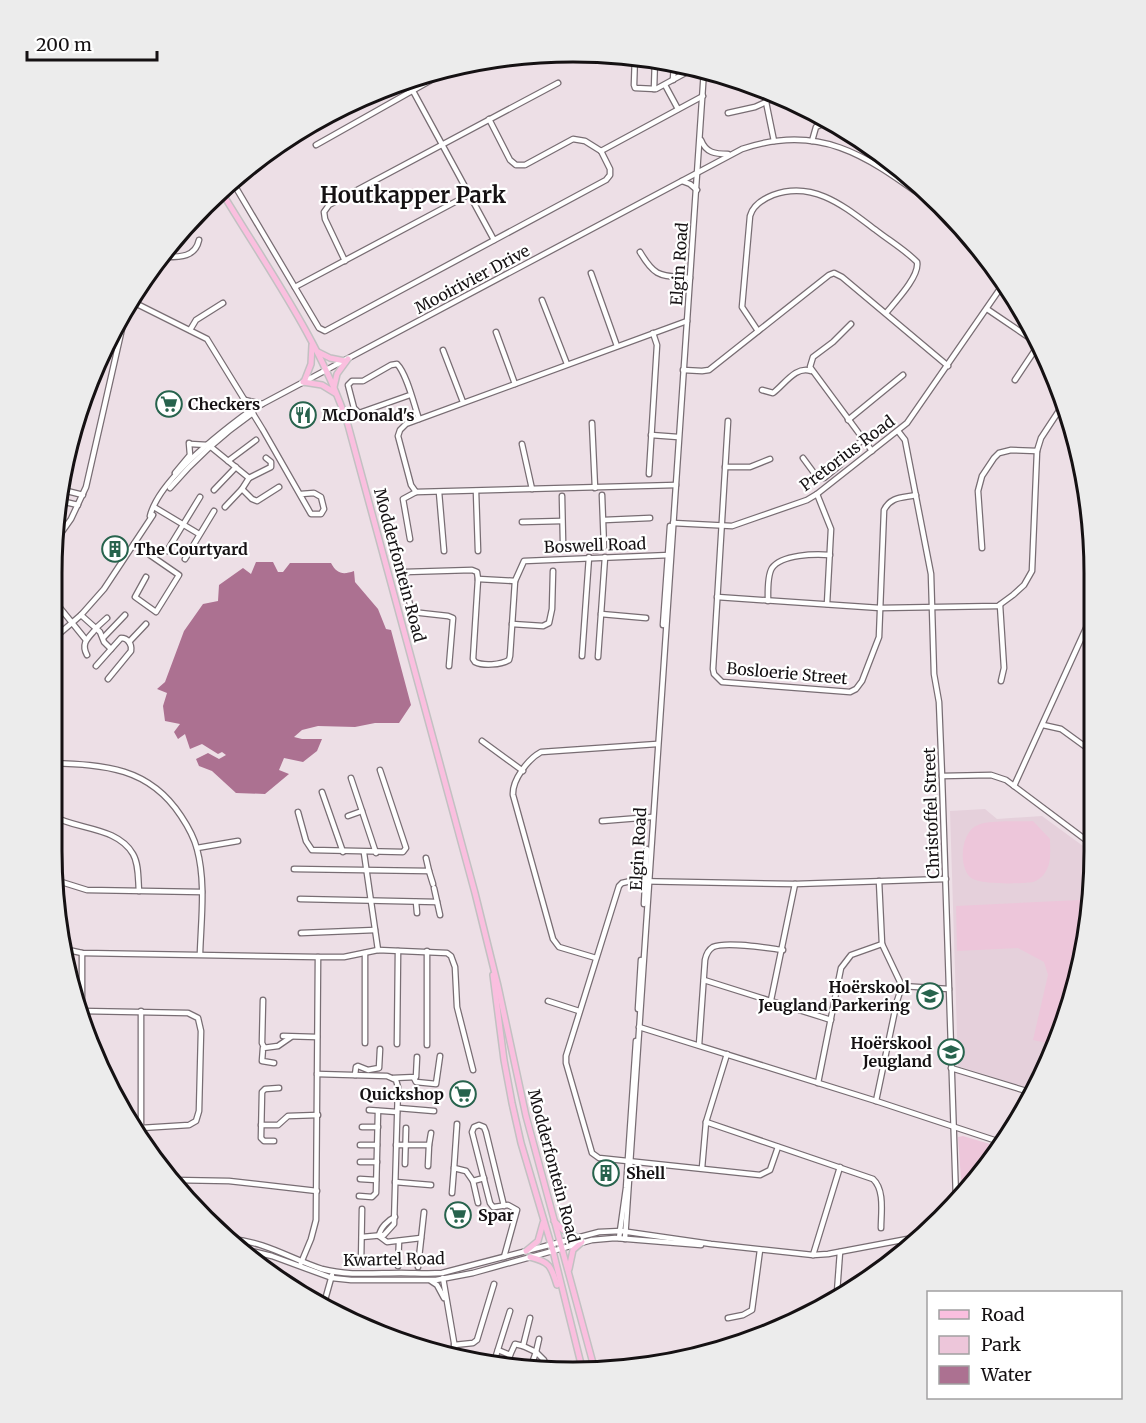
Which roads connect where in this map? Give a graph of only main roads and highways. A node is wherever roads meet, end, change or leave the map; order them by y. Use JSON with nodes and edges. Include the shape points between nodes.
{"nodes":[{"id":1,"x":225,"y":198,"type":"edge"},
{"id":2,"x":312,"y":343,"type":"junction"},
{"id":3,"x":317,"y":351,"type":"junction"},
{"id":4,"x":334,"y":387,"type":"junction"},
{"id":5,"x":337,"y":394,"type":"junction"},
{"id":6,"x":493,"y":970,"type":"junction"},
{"id":7,"x":553,"y":1220,"type":"junction"},
{"id":8,"x":543,"y":1222,"type":"junction"},
{"id":9,"x":569,"y":1277,"type":"junction"},
{"id":10,"x":572,"y":1333,"type":"junction"},
{"id":11,"x":592,"y":1361,"type":"edge"},
{"id":12,"x":580,"y":1362,"type":"edge"}],
"edges":[{"from":1,"to":2,"type":"main road","name":"Modderfontein Road"},
{"from":2,"to":3,"type":"main road","name":"Modderfontein Road"},
{"from":2,"to":5,"type":"main road","via":[[311,364],[303,382],[322,385]]},
{"from":3,"to":4,"type":"main road","name":"Modderfontein Road"},
{"from":3,"to":4,"type":"main road","via":[[346,360]]},
{"from":4,"to":5,"type":"main road","name":"Modderfontein Road"},
{"from":5,"to":6,"type":"main road","name":"Modderfontein Road"},
{"from":6,"to":7,"type":"main road","name":"Modderfontein Road"},
{"from":6,"to":8,"type":"main road","name":"Modderfontein Road","via":[[507,1080]]},
{"from":7,"to":9,"type":"main road","name":"Modderfontein Road"},
{"from":7,"to":9,"type":"main road","via":[[579,1239],[573,1250]]},
{"from":8,"to":10,"type":"main road","name":"Modderfontein Road"},
{"from":8,"to":10,"type":"main road","via":[[540,1238],[528,1254],[544,1260],[552,1269]]},
{"from":9,"to":11,"type":"main road","name":"Modderfontein Road"},
{"from":10,"to":12,"type":"main road","name":"Modderfontein Road"}]}
